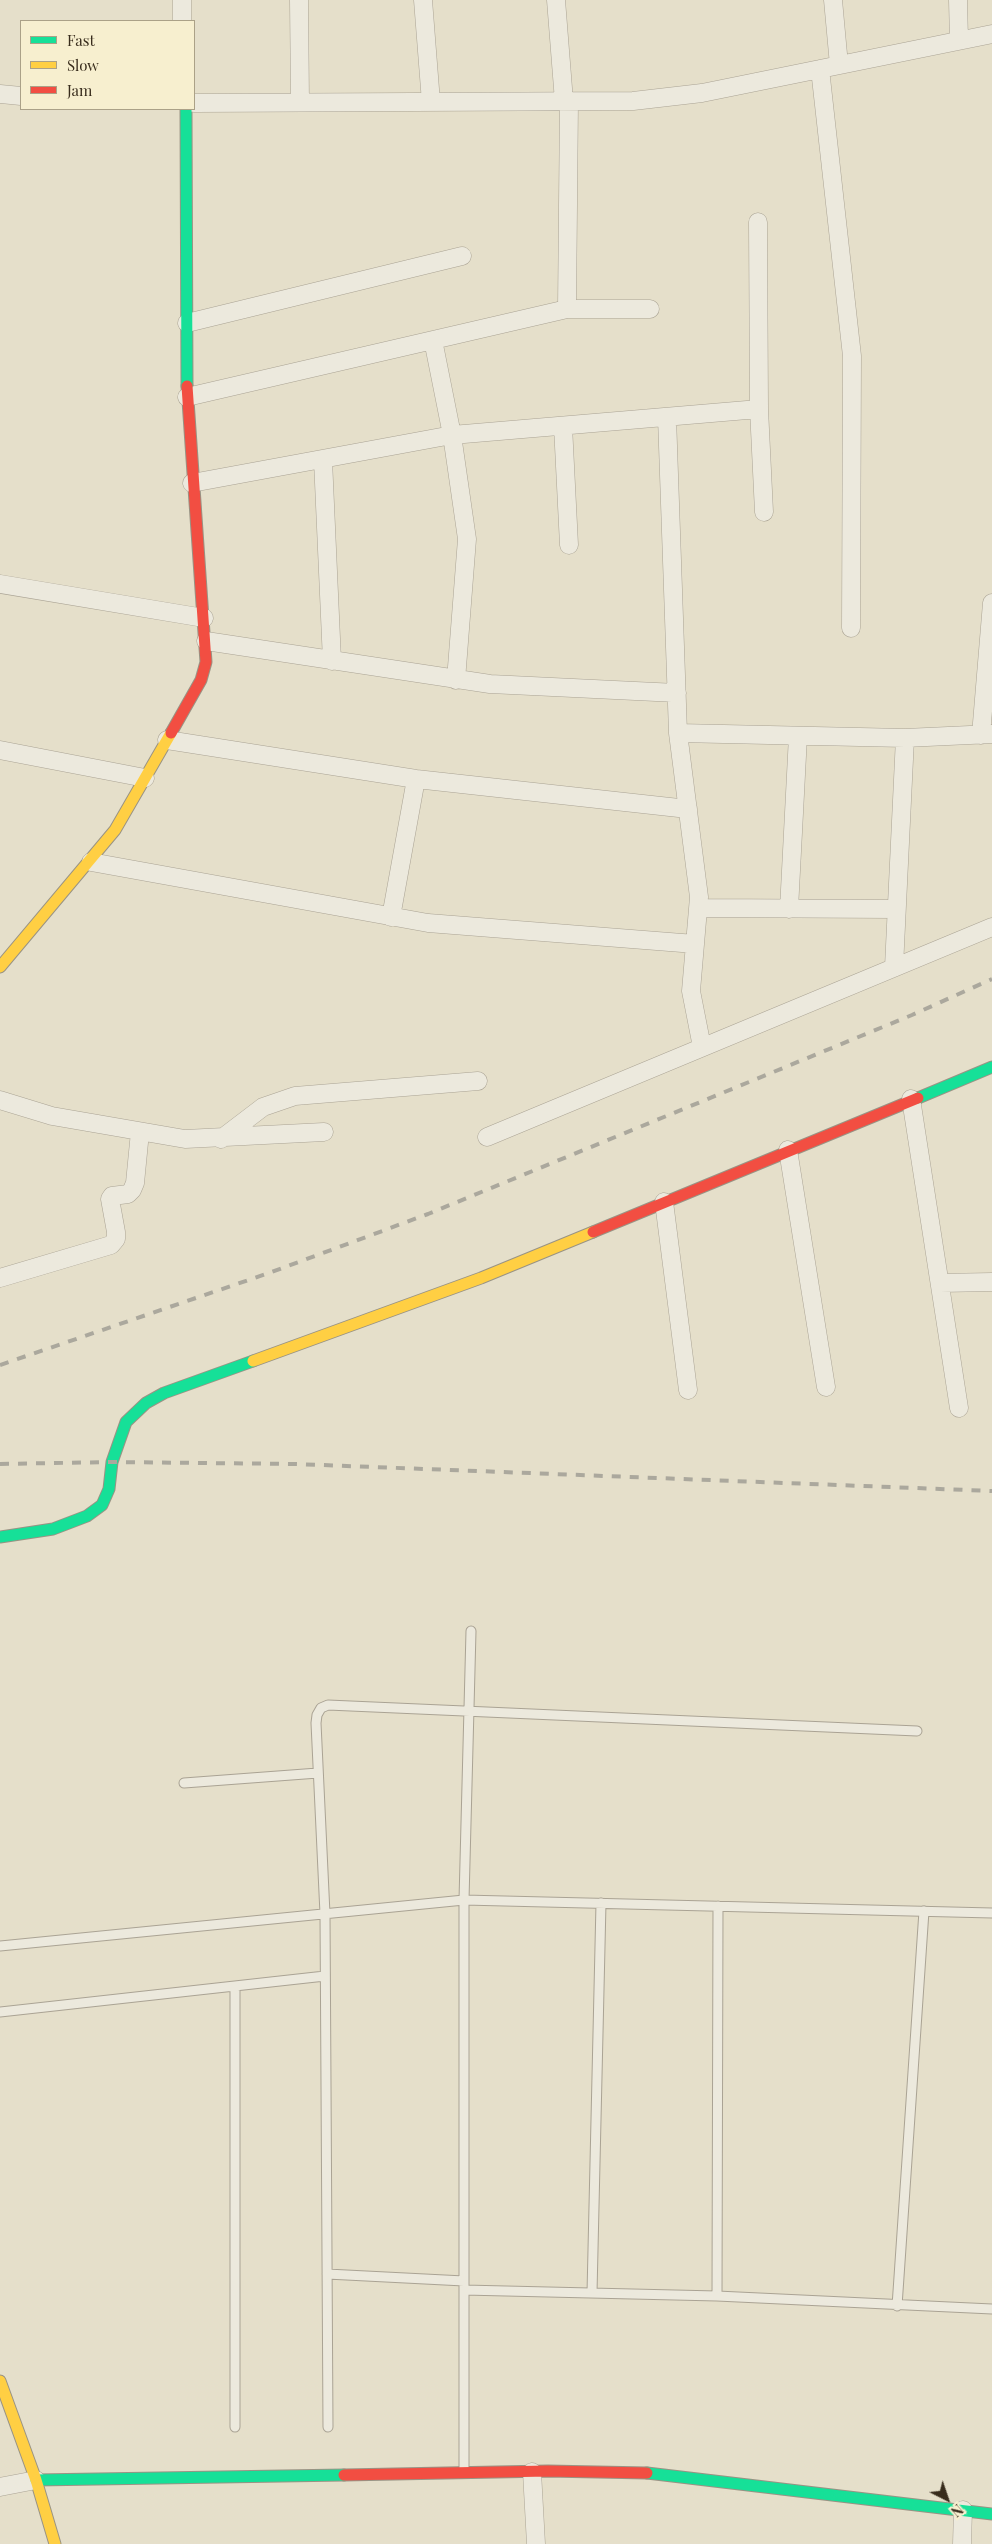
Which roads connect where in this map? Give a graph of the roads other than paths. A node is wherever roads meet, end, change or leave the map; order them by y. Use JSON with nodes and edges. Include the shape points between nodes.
{"nodes":[{"id":1,"x":182,"y":0,"type":"edge"},
{"id":2,"x":299,"y":0,"type":"edge"},
{"id":3,"x":423,"y":0,"type":"edge"},
{"id":4,"x":556,"y":0,"type":"edge"},
{"id":5,"x":833,"y":0,"type":"edge"},
{"id":6,"x":958,"y":0,"type":"edge"},
{"id":7,"x":182,"y":20,"type":"edge"},
{"id":8,"x":992,"y":34,"type":"edge"},
{"id":9,"x":959,"y":40,"type":"junction"},
{"id":10,"x":839,"y":65,"type":"junction"},
{"id":11,"x":820,"y":69,"type":"junction"},
{"id":12,"x":0,"y":94,"type":"edge"},
{"id":13,"x":20,"y":96,"type":"edge"},
{"id":14,"x":566,"y":101,"type":"junction"},
{"id":15,"x":300,"y":102,"type":"junction"},
{"id":16,"x":430,"y":102,"type":"junction"},
{"id":17,"x":195,"y":103,"type":"edge"},
{"id":18,"x":186,"y":110,"type":"edge"},
{"id":19,"x":758,"y":222,"type":"dead end"},
{"id":20,"x":462,"y":256,"type":"dead end"},
{"id":21,"x":567,"y":309,"type":"junction"},
{"id":22,"x":650,"y":309,"type":"dead end"},
{"id":23,"x":187,"y":323,"type":"junction"},
{"id":24,"x":433,"y":340,"type":"junction"},
{"id":25,"x":187,"y":397,"type":"junction"},
{"id":26,"x":759,"y":409,"type":"junction"},
{"id":27,"x":667,"y":417,"type":"junction"},
{"id":28,"x":563,"y":426,"type":"junction"},
{"id":29,"x":452,"y":436,"type":"junction"},
{"id":30,"x":323,"y":460,"type":"junction"},
{"id":31,"x":192,"y":484,"type":"junction"},
{"id":32,"x":764,"y":512,"type":"dead end"},
{"id":33,"x":569,"y":545,"type":"dead end"},
{"id":34,"x":0,"y":584,"type":"edge"},
{"id":35,"x":992,"y":602,"type":"edge"},
{"id":36,"x":204,"y":618,"type":"junction"},
{"id":37,"x":851,"y":628,"type":"dead end"},
{"id":38,"x":206,"y":641,"type":"junction"},
{"id":39,"x":332,"y":660,"type":"junction"},
{"id":40,"x":456,"y":680,"type":"junction"},
{"id":41,"x":677,"y":693,"type":"junction"},
{"id":42,"x":678,"y":733,"type":"junction"},
{"id":43,"x":987,"y":734,"type":"edge"},
{"id":44,"x":798,"y":736,"type":"junction"},
{"id":45,"x":905,"y":738,"type":"junction"},
{"id":46,"x":167,"y":740,"type":"junction"},
{"id":47,"x":0,"y":750,"type":"edge"},
{"id":48,"x":146,"y":778,"type":"junction"},
{"id":49,"x":416,"y":779,"type":"junction"},
{"id":50,"x":688,"y":809,"type":"junction"},
{"id":51,"x":91,"y":862,"type":"junction"},
{"id":52,"x":698,"y":908,"type":"junction"},
{"id":53,"x":789,"y":909,"type":"junction"},
{"id":54,"x":895,"y":909,"type":"junction"},
{"id":55,"x":391,"y":917,"type":"junction"},
{"id":56,"x":992,"y":927,"type":"edge"},
{"id":57,"x":695,"y":944,"type":"junction"},
{"id":58,"x":0,"y":967,"type":"edge"},
{"id":59,"x":894,"y":967,"type":"junction"},
{"id":60,"x":702,"y":1047,"type":"junction"},
{"id":61,"x":992,"y":1067,"type":"edge"},
{"id":62,"x":478,"y":1081,"type":"dead end"},
{"id":63,"x":911,"y":1099,"type":"junction"},
{"id":64,"x":0,"y":1100,"type":"edge"},
{"id":65,"x":140,"y":1132,"type":"junction"},
{"id":66,"x":324,"y":1132,"type":"dead end"},
{"id":67,"x":487,"y":1136,"type":"dead end"},
{"id":68,"x":221,"y":1139,"type":"junction"},
{"id":69,"x":788,"y":1150,"type":"junction"},
{"id":70,"x":664,"y":1202,"type":"junction"},
{"id":71,"x":0,"y":1278,"type":"edge"},
{"id":72,"x":992,"y":1282,"type":"edge"},
{"id":73,"x":940,"y":1283,"type":"junction"},
{"id":74,"x":826,"y":1387,"type":"dead end"},
{"id":75,"x":688,"y":1390,"type":"dead end"},
{"id":76,"x":959,"y":1408,"type":"dead end"},
{"id":77,"x":0,"y":1536,"type":"edge"},
{"id":78,"x":471,"y":1632,"type":"dead end"},
{"id":79,"x":469,"y":1713,"type":"junction"},
{"id":80,"x":917,"y":1731,"type":"dead end"},
{"id":81,"x":318,"y":1773,"type":"junction"},
{"id":82,"x":184,"y":1783,"type":"dead end"},
{"id":83,"x":464,"y":1900,"type":"junction"},
{"id":84,"x":600,"y":1903,"type":"junction"},
{"id":85,"x":718,"y":1906,"type":"junction"},
{"id":86,"x":924,"y":1911,"type":"junction"},
{"id":87,"x":992,"y":1913,"type":"edge"},
{"id":88,"x":325,"y":1914,"type":"junction"},
{"id":89,"x":0,"y":1946,"type":"edge"},
{"id":90,"x":325,"y":1976,"type":"junction"},
{"id":91,"x":235,"y":1986,"type":"junction"},
{"id":92,"x":0,"y":2012,"type":"edge"},
{"id":93,"x":327,"y":2274,"type":"junction"},
{"id":94,"x":464,"y":2285,"type":"junction"},
{"id":95,"x":592,"y":2293,"type":"junction"},
{"id":96,"x":717,"y":2296,"type":"junction"},
{"id":97,"x":897,"y":2306,"type":"junction"},
{"id":98,"x":992,"y":2309,"type":"edge"},
{"id":99,"x":0,"y":2381,"type":"edge"},
{"id":100,"x":235,"y":2427,"type":"dead end"},
{"id":101,"x":328,"y":2427,"type":"dead end"},
{"id":102,"x":532,"y":2472,"type":"junction"},
{"id":103,"x":464,"y":2473,"type":"junction"},
{"id":104,"x":36,"y":2480,"type":"junction"},
{"id":105,"x":0,"y":2487,"type":"edge"},
{"id":106,"x":963,"y":2510,"type":"junction"},
{"id":107,"x":992,"y":2514,"type":"edge"},
{"id":108,"x":56,"y":2544,"type":"edge"},
{"id":109,"x":536,"y":2544,"type":"edge"},
{"id":110,"x":962,"y":2544,"type":"edge"}],
"edges":[{"from":1,"to":7,"type":"street"},
{"from":2,"to":15,"type":"street"},
{"from":3,"to":16,"type":"street"},
{"from":4,"to":14,"type":"street"},
{"from":5,"to":10,"type":"street"},
{"from":6,"to":9,"type":"street"},
{"from":8,"to":9,"type":"street"},
{"from":9,"to":10,"type":"street"},
{"from":10,"to":11,"type":"street"},
{"from":11,"to":14,"type":"street","via":[[702,93],[633,101]]},
{"from":11,"to":37,"type":"street","via":[[852,356]]},
{"from":12,"to":13,"type":"street"},
{"from":14,"to":16,"type":"street"},
{"from":14,"to":21,"type":"street"},
{"from":15,"to":16,"type":"street"},
{"from":15,"to":17,"type":"street"},
{"from":18,"to":23,"type":"street"},
{"from":19,"to":26,"type":"street"},
{"from":20,"to":23,"type":"street"},
{"from":21,"to":22,"type":"street"},
{"from":21,"to":24,"type":"street"},
{"from":23,"to":25,"type":"street"},
{"from":24,"to":25,"type":"street"},
{"from":24,"to":29,"type":"street"},
{"from":25,"to":31,"type":"street"},
{"from":26,"to":27,"type":"street"},
{"from":26,"to":32,"type":"street"},
{"from":27,"to":28,"type":"street"},
{"from":27,"to":41,"type":"street"},
{"from":28,"to":29,"type":"street"},
{"from":28,"to":33,"type":"street"},
{"from":29,"to":30,"type":"street"},
{"from":29,"to":40,"type":"street","via":[[467,539]]},
{"from":30,"to":31,"type":"street"},
{"from":30,"to":39,"type":"street"},
{"from":31,"to":36,"type":"street"},
{"from":34,"to":36,"type":"street"},
{"from":35,"to":43,"type":"street"},
{"from":36,"to":38,"type":"street"},
{"from":38,"to":39,"type":"street"},
{"from":38,"to":46,"type":"street","via":[[206,662],[201,680]]},
{"from":39,"to":40,"type":"street"},
{"from":40,"to":41,"type":"street"},
{"from":41,"to":42,"type":"street"},
{"from":42,"to":44,"type":"street"},
{"from":42,"to":50,"type":"street"},
{"from":43,"to":45,"type":"street"},
{"from":44,"to":45,"type":"street"},
{"from":44,"to":53,"type":"street"},
{"from":45,"to":54,"type":"street"},
{"from":46,"to":48,"type":"street"},
{"from":46,"to":49,"type":"street"},
{"from":47,"to":48,"type":"street"},
{"from":48,"to":51,"type":"street","via":[[115,830]]},
{"from":49,"to":50,"type":"street"},
{"from":49,"to":55,"type":"street"},
{"from":50,"to":52,"type":"street"},
{"from":51,"to":55,"type":"street"},
{"from":51,"to":58,"type":"street"},
{"from":52,"to":53,"type":"street"},
{"from":52,"to":57,"type":"street"},
{"from":53,"to":54,"type":"street"},
{"from":54,"to":59,"type":"street"},
{"from":55,"to":57,"type":"street","via":[[437,924]]},
{"from":56,"to":59,"type":"street"},
{"from":57,"to":60,"type":"street","via":[[691,991]]},
{"from":59,"to":60,"type":"street"},
{"from":60,"to":67,"type":"street"},
{"from":61,"to":63,"type":"street"},
{"from":62,"to":68,"type":"street","via":[[295,1096],[263,1107]]},
{"from":63,"to":69,"type":"street"},
{"from":63,"to":73,"type":"street"},
{"from":64,"to":65,"type":"street","via":[[52,1116]]},
{"from":65,"to":68,"type":"street","via":[[186,1139]]},
{"from":65,"to":71,"type":"street","via":[[132,1190],[110,1199],[116,1232],[111,1245]]},
{"from":66,"to":68,"type":"street"},
{"from":69,"to":70,"type":"street"},
{"from":69,"to":74,"type":"street"},
{"from":70,"to":75,"type":"street"},
{"from":70,"to":77,"type":"street","via":[[480,1278],[164,1393],[146,1403],[126,1422],[102,1505],[87,1516],[53,1529]]},
{"from":72,"to":73,"type":"street"},
{"from":73,"to":76,"type":"street"},
{"from":78,"to":79,"type":"lane"},
{"from":79,"to":80,"type":"lane"},
{"from":79,"to":81,"type":"lane","via":[[328,1705],[317,1715]]},
{"from":79,"to":83,"type":"lane"},
{"from":81,"to":82,"type":"lane"},
{"from":81,"to":88,"type":"lane"},
{"from":83,"to":84,"type":"lane"},
{"from":83,"to":88,"type":"lane"},
{"from":83,"to":94,"type":"lane"},
{"from":84,"to":85,"type":"lane"},
{"from":84,"to":95,"type":"lane"},
{"from":85,"to":86,"type":"lane"},
{"from":85,"to":96,"type":"lane"},
{"from":86,"to":87,"type":"lane"},
{"from":86,"to":97,"type":"lane"},
{"from":88,"to":89,"type":"lane"},
{"from":88,"to":90,"type":"lane"},
{"from":90,"to":91,"type":"lane"},
{"from":90,"to":93,"type":"lane"},
{"from":91,"to":92,"type":"lane"},
{"from":91,"to":100,"type":"lane"},
{"from":93,"to":94,"type":"lane"},
{"from":93,"to":101,"type":"lane"},
{"from":94,"to":95,"type":"lane"},
{"from":94,"to":103,"type":"lane"},
{"from":95,"to":96,"type":"lane"},
{"from":96,"to":97,"type":"lane"},
{"from":97,"to":98,"type":"lane"},
{"from":99,"to":104,"type":"street"},
{"from":102,"to":103,"type":"street"},
{"from":102,"to":106,"type":"street","via":[[651,2474]]},
{"from":102,"to":109,"type":"street"},
{"from":103,"to":104,"type":"street"},
{"from":104,"to":105,"type":"street"},
{"from":104,"to":108,"type":"street"},
{"from":106,"to":107,"type":"street"},
{"from":106,"to":110,"type":"street"}]}
